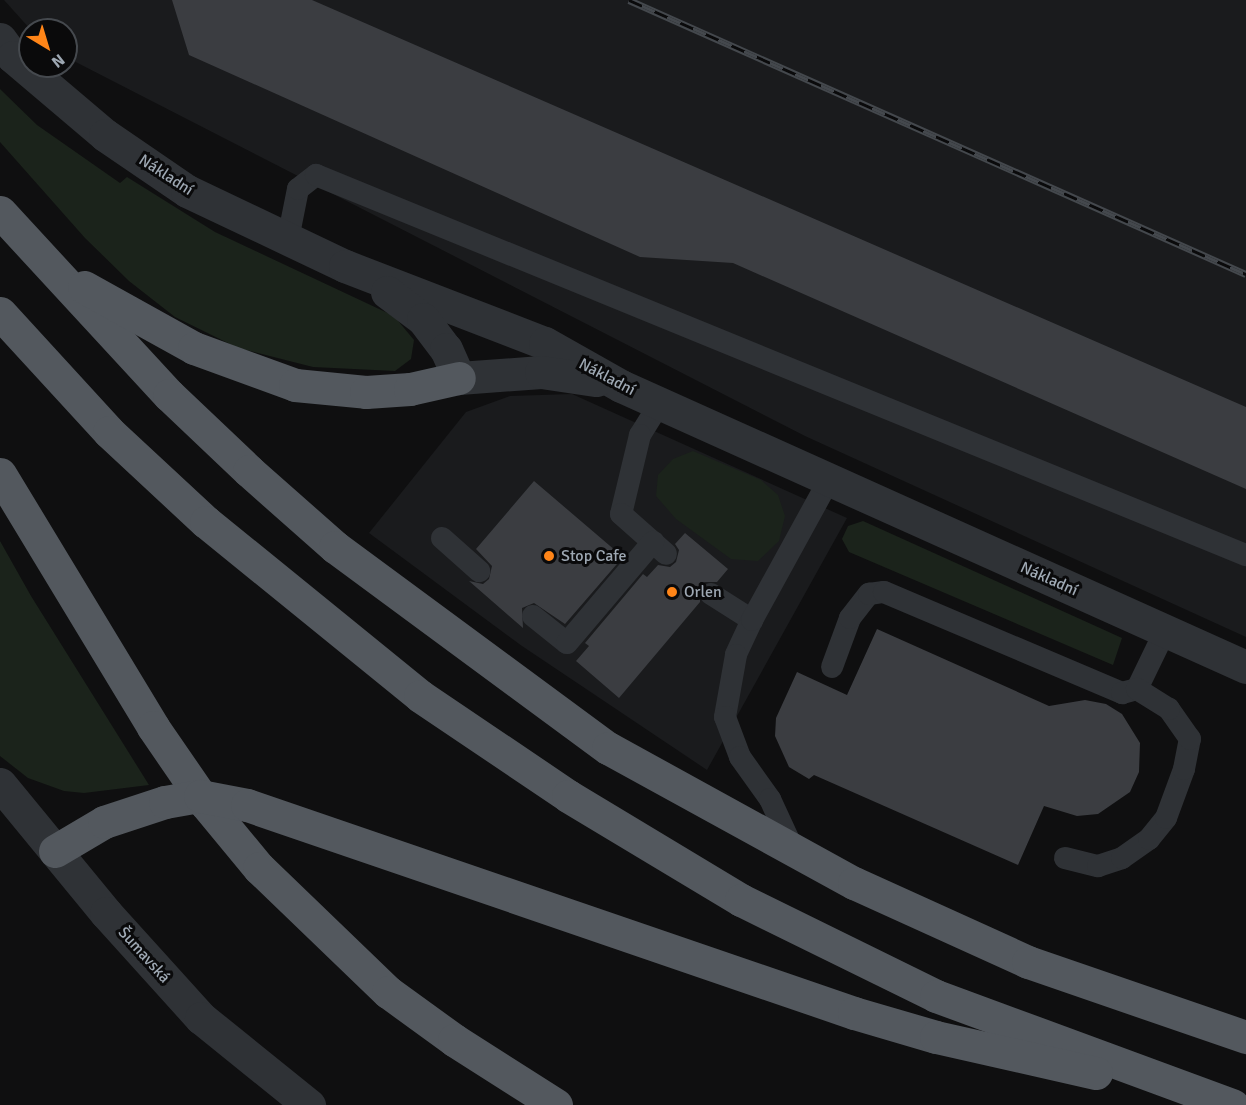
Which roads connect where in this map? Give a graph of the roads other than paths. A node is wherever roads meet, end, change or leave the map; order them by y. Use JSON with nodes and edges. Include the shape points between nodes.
{"nodes":[{"id":1,"x":0,"y":39,"type":"edge"},
{"id":2,"x":0,"y":212,"type":"edge"},
{"id":3,"x":288,"y":239,"type":"junction"},
{"id":4,"x":32,"y":249,"type":"junction"},
{"id":5,"x":345,"y":266,"type":"junction"},
{"id":6,"x":0,"y":313,"type":"edge"},
{"id":7,"x":459,"y":378,"type":"junction"},
{"id":8,"x":621,"y":386,"type":"junction"},
{"id":9,"x":660,"y":404,"type":"junction"},
{"id":10,"x":0,"y":474,"type":"edge"},
{"id":11,"x":829,"y":480,"type":"junction"},
{"id":12,"x":442,"y":538,"type":"dead end"},
{"id":13,"x":1246,"y":555,"type":"edge"},
{"id":14,"x":479,"y":571,"type":"dead end"},
{"id":15,"x":711,"y":594,"type":"dead end"},
{"id":16,"x":533,"y":616,"type":"dead end"},
{"id":17,"x":752,"y":620,"type":"junction"},
{"id":18,"x":1165,"y":631,"type":"junction"},
{"id":19,"x":832,"y":667,"type":"dead end"},
{"id":20,"x":1246,"y":667,"type":"edge"},
{"id":21,"x":1137,"y":689,"type":"junction"},
{"id":22,"x":0,"y":784,"type":"edge"},
{"id":23,"x":793,"y":849,"type":"junction"},
{"id":24,"x":55,"y":851,"type":"junction"},
{"id":25,"x":1065,"y":858,"type":"dead end"},
{"id":26,"x":1246,"y":1037,"type":"edge"},
{"id":27,"x":1223,"y":1102,"type":"edge"},
{"id":28,"x":309,"y":1105,"type":"edge"},
{"id":29,"x":556,"y":1105,"type":"edge"}],
"edges":[{"from":1,"to":3,"type":"street","name":"Nákladní","via":[[13,57],[105,135],[188,191]]},
{"from":2,"to":4,"type":"highway"},
{"from":3,"to":5,"type":"street","name":"Nákladní"},
{"from":3,"to":13,"type":"lane","via":[[298,189],[316,175]]},
{"from":4,"to":7,"type":"highway","via":[[124,313],[194,348],[266,377],[323,390],[366,392],[410,389]]},
{"from":4,"to":23,"type":"highway","via":[[169,395],[335,547],[608,748]]},
{"from":5,"to":7,"type":"street","via":[[423,319],[446,349]]},
{"from":5,"to":8,"type":"street","name":"Nákladní","via":[[545,343]]},
{"from":6,"to":27,"type":"highway","via":[[109,432],[206,522],[420,696],[568,796],[741,900],[936,996]]},
{"from":7,"to":8,"type":"street","via":[[540,372]]},
{"from":8,"to":9,"type":"street","name":"Nákladní"},
{"from":9,"to":11,"type":"street","name":"Nákladní"},
{"from":9,"to":16,"type":"lane","via":[[640,435],[621,514],[660,548],[567,643]]},
{"from":10,"to":29,"type":"highway","via":[[153,728],[206,804],[259,868],[388,992]]},
{"from":11,"to":17,"type":"lane"},
{"from":11,"to":18,"type":"street","name":"Nákladní"},
{"from":12,"to":14,"type":"lane"},
{"from":15,"to":17,"type":"lane"},
{"from":17,"to":23,"type":"lane","via":[[736,655],[725,717],[740,757],[770,800]]},
{"from":18,"to":20,"type":"street","name":"Nákladní"},
{"from":18,"to":21,"type":"lane"},
{"from":19,"to":21,"type":"lane","via":[[850,618],[869,594],[884,592],[1122,693]]},
{"from":21,"to":25,"type":"lane","via":[[1169,709],[1190,739],[1166,818],[1149,839],[1122,858],[1098,866]]},
{"from":22,"to":24,"type":"street","name":"Šumavská"},
{"from":23,"to":26,"type":"highway","via":[[854,883],[1028,962]]},
{"from":24,"to":27,"type":"highway","via":[[104,822],[165,802],[200,796],[247,805],[854,1013],[999,1052]]},
{"from":24,"to":28,"type":"street","name":"Šumavská","via":[[201,1018]]}]}
